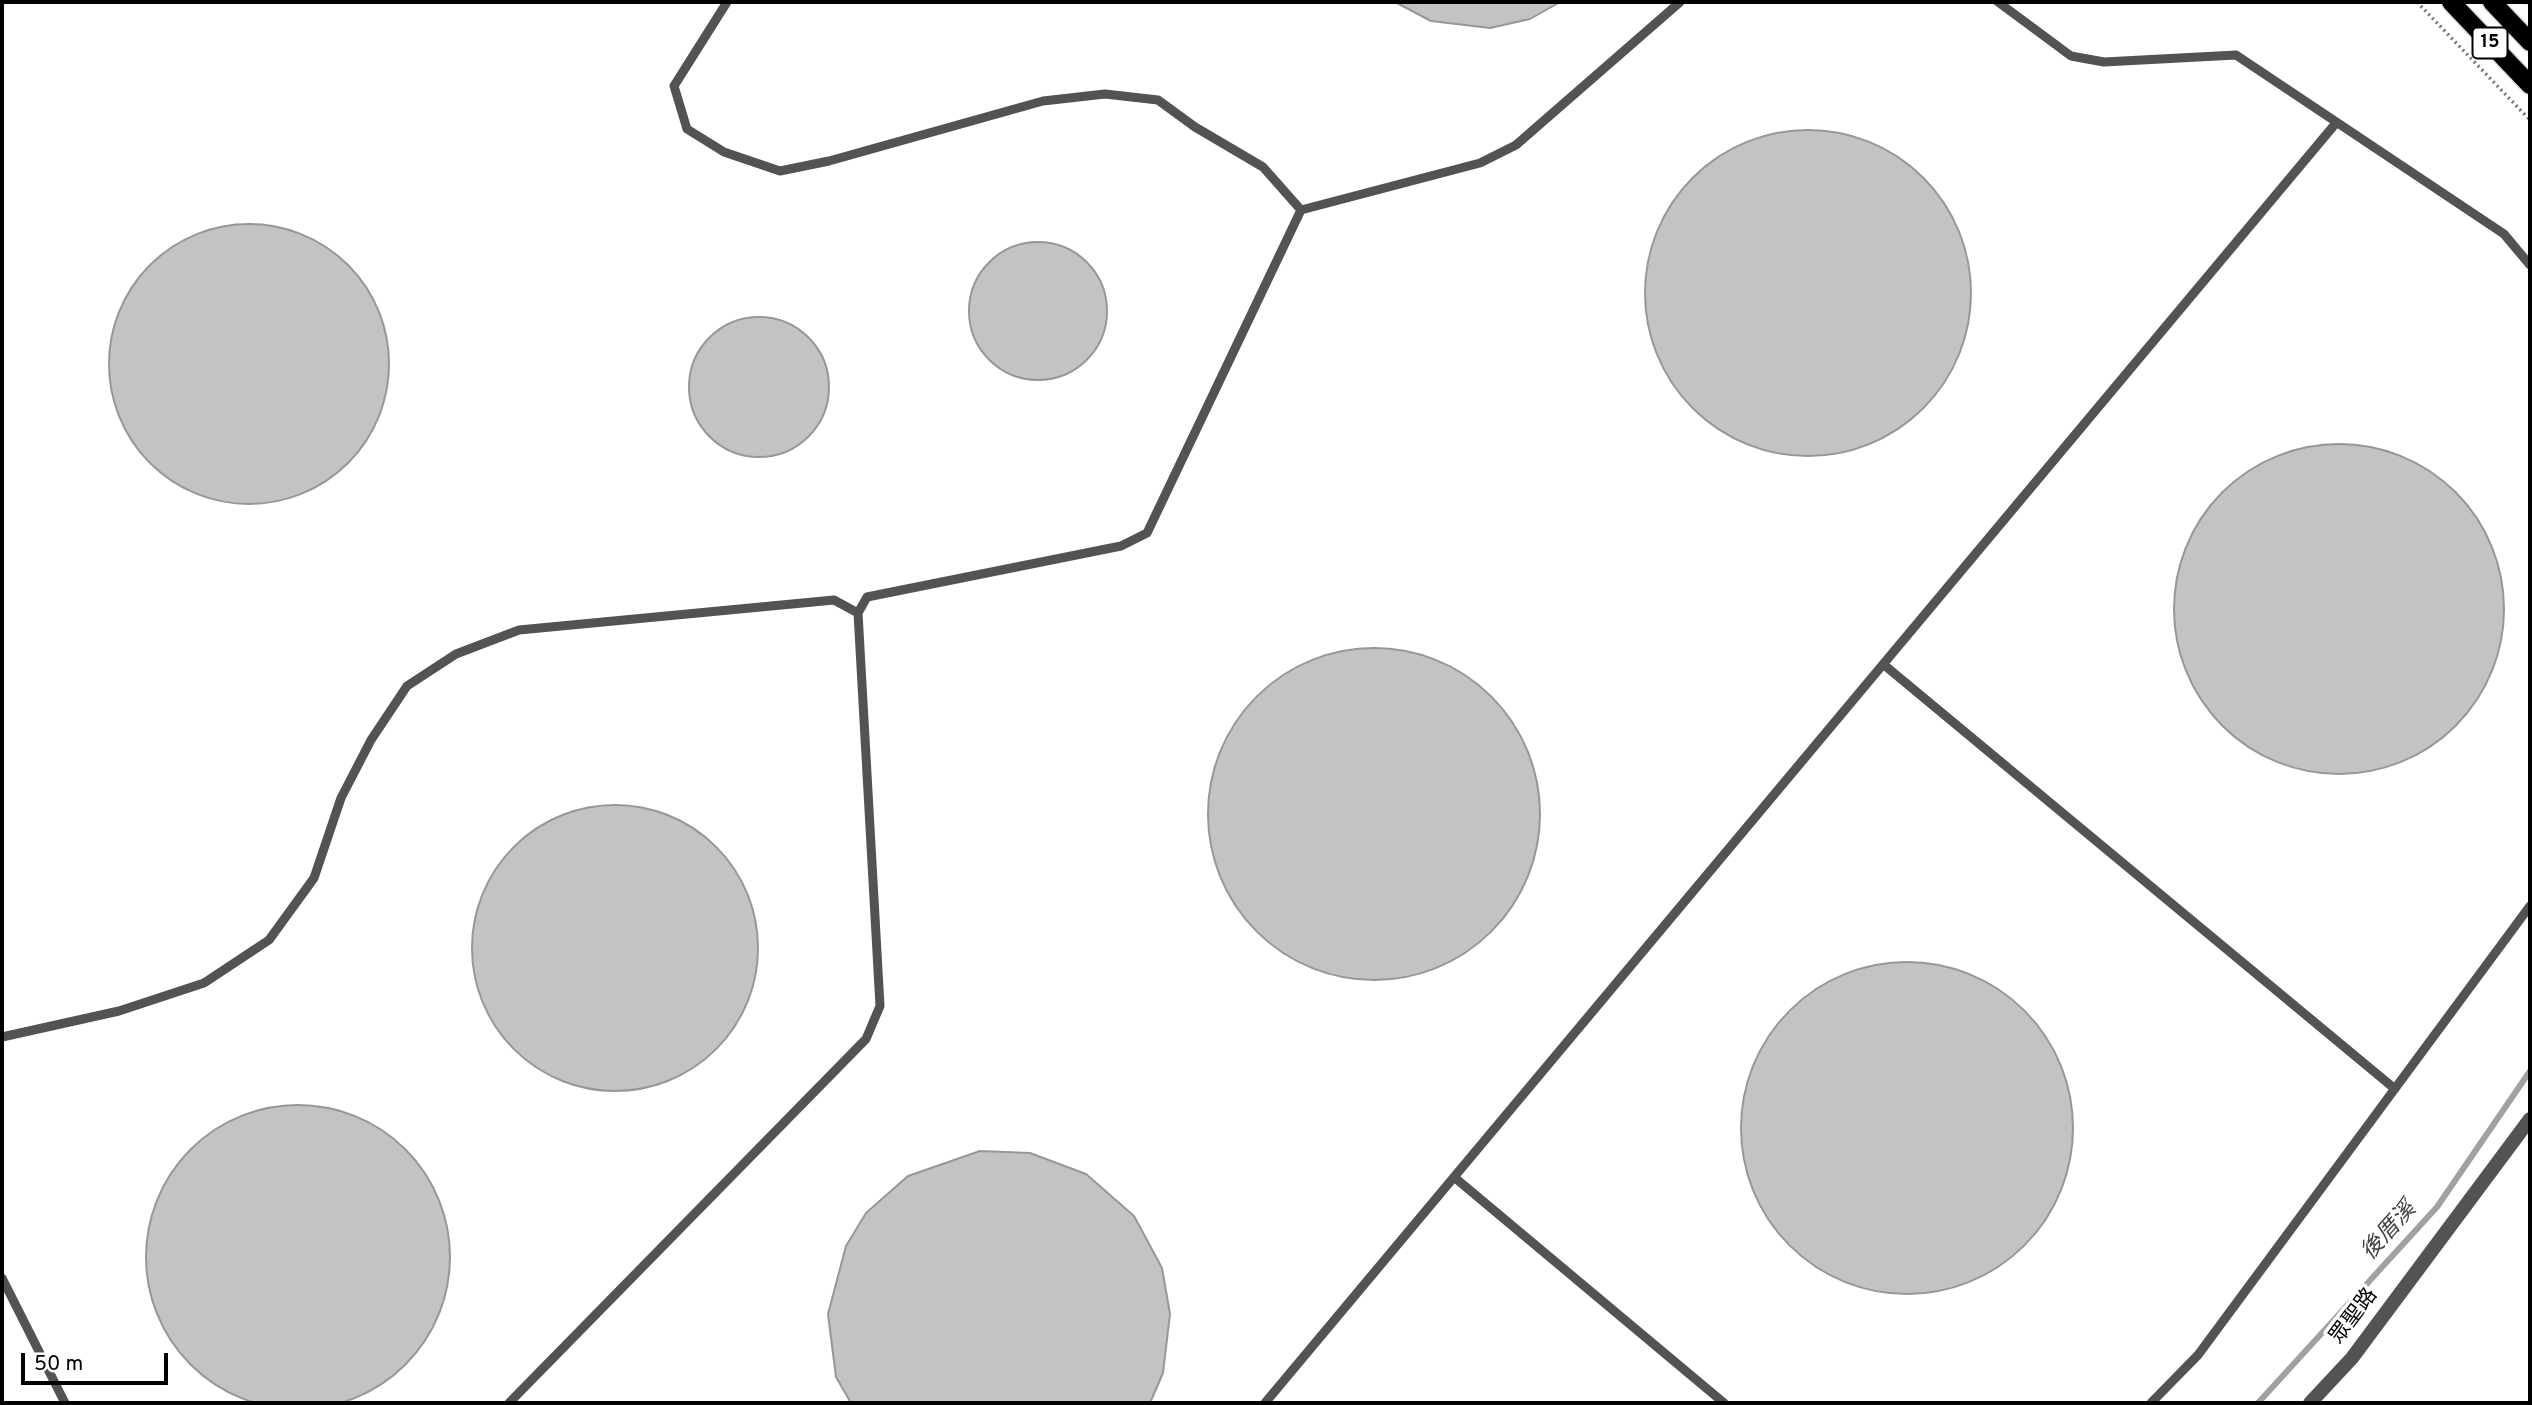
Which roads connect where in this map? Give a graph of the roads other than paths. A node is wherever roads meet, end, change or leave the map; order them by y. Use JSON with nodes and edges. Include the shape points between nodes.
{"nodes":[{"id":1,"x":727,"y":2,"type":"edge"},
{"id":2,"x":1681,"y":2,"type":"edge"},
{"id":3,"x":1998,"y":2,"type":"edge"},
{"id":4,"x":2451,"y":2,"type":"edge"},
{"id":5,"x":2492,"y":2,"type":"edge"},
{"id":6,"x":2530,"y":42,"type":"edge"},
{"id":7,"x":2530,"y":85,"type":"edge"},
{"id":8,"x":2336,"y":123,"type":"junction"},
{"id":9,"x":1301,"y":210,"type":"junction"},
{"id":10,"x":2530,"y":265,"type":"edge"},
{"id":11,"x":858,"y":613,"type":"junction"},
{"id":12,"x":1883,"y":664,"type":"junction"},
{"id":13,"x":2530,"y":906,"type":"edge"},
{"id":14,"x":2,"y":1037,"type":"edge"},
{"id":15,"x":2395,"y":1090,"type":"junction"},
{"id":16,"x":2530,"y":1119,"type":"edge"},
{"id":17,"x":1454,"y":1177,"type":"junction"},
{"id":18,"x":2,"y":1278,"type":"edge"},
{"id":19,"x":65,"y":1403,"type":"edge"},
{"id":20,"x":509,"y":1403,"type":"edge"},
{"id":21,"x":1265,"y":1403,"type":"edge"},
{"id":22,"x":1724,"y":1403,"type":"edge"},
{"id":23,"x":2151,"y":1403,"type":"edge"},
{"id":24,"x":2310,"y":1403,"type":"edge"}],
"edges":[{"from":1,"to":9,"type":"lane","via":[[674,86],[687,129],[724,152],[780,171],[1043,101],[1105,94],[1158,100],[1263,167]]},
{"from":2,"to":9,"type":"lane","via":[[1516,145],[1480,163]]},
{"from":3,"to":8,"type":"lane","via":[[2071,56],[2104,62],[2236,55]]},
{"from":4,"to":7,"type":"main road","number":"15"},
{"from":5,"to":6,"type":"main road","number":"15"},
{"from":8,"to":10,"type":"lane","via":[[2504,234]]},
{"from":8,"to":12,"type":"lane"},
{"from":9,"to":11,"type":"lane","via":[[1147,533],[1121,546],[867,597]]},
{"from":11,"to":14,"type":"lane","via":[[834,600],[519,630],[456,654],[407,686],[371,740],[341,798],[314,878],[269,940],[204,983],[119,1011]]},
{"from":11,"to":20,"type":"lane","via":[[880,1006],[866,1039]]},
{"from":12,"to":15,"type":"lane"},
{"from":12,"to":17,"type":"lane"},
{"from":13,"to":15,"type":"lane"},
{"from":15,"to":23,"type":"lane","via":[[2199,1355]]},
{"from":16,"to":24,"type":"street","name":"眾聖路","via":[[2352,1358]]},
{"from":17,"to":21,"type":"lane"},
{"from":17,"to":22,"type":"lane"},
{"from":18,"to":19,"type":"lane"}]}
